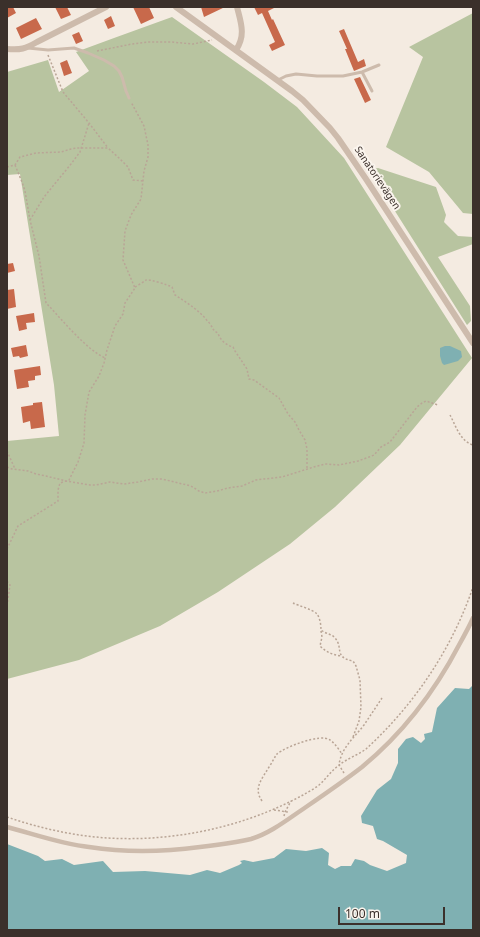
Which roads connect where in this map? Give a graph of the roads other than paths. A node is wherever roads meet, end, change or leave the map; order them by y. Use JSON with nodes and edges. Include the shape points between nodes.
{"nodes":[{"id":1,"x":106,"y":7,"type":"edge"},
{"id":2,"x":176,"y":7,"type":"edge"},
{"id":3,"x":237,"y":7,"type":"edge"},
{"id":4,"x":28,"y":48,"type":"junction"},
{"id":5,"x":7,"y":49,"type":"edge"},
{"id":6,"x":236,"y":50,"type":"junction"},
{"id":7,"x":379,"y":65,"type":"dead end"},
{"id":8,"x":362,"y":72,"type":"junction"},
{"id":9,"x":278,"y":80,"type":"junction"},
{"id":10,"x":372,"y":91,"type":"dead end"},
{"id":11,"x":129,"y":98,"type":"road end"},
{"id":12,"x":473,"y":343,"type":"edge"},
{"id":13,"x":473,"y":618,"type":"edge"},
{"id":14,"x":7,"y":828,"type":"edge"}],
"edges":[{"from":1,"to":4,"type":"street"},
{"from":2,"to":6,"type":"street","name":"Sanatorievägen"},
{"from":3,"to":6,"type":"street","via":[[242,39]]},
{"from":4,"to":5,"type":"street"},
{"from":4,"to":11,"type":"lane","via":[[74,48],[88,53],[119,71]]},
{"from":6,"to":9,"type":"street","name":"Sanatorievägen"},
{"from":7,"to":8,"type":"lane"},
{"from":8,"to":9,"type":"lane","via":[[343,76],[296,74]]},
{"from":8,"to":10,"type":"lane"},
{"from":9,"to":12,"type":"street","name":"Sanatorievägen","via":[[303,100],[338,138]]},
{"from":13,"to":14,"type":"street","via":[[439,680],[412,716],[383,747],[348,778],[267,832],[240,842],[139,852],[88,847]]}]}
